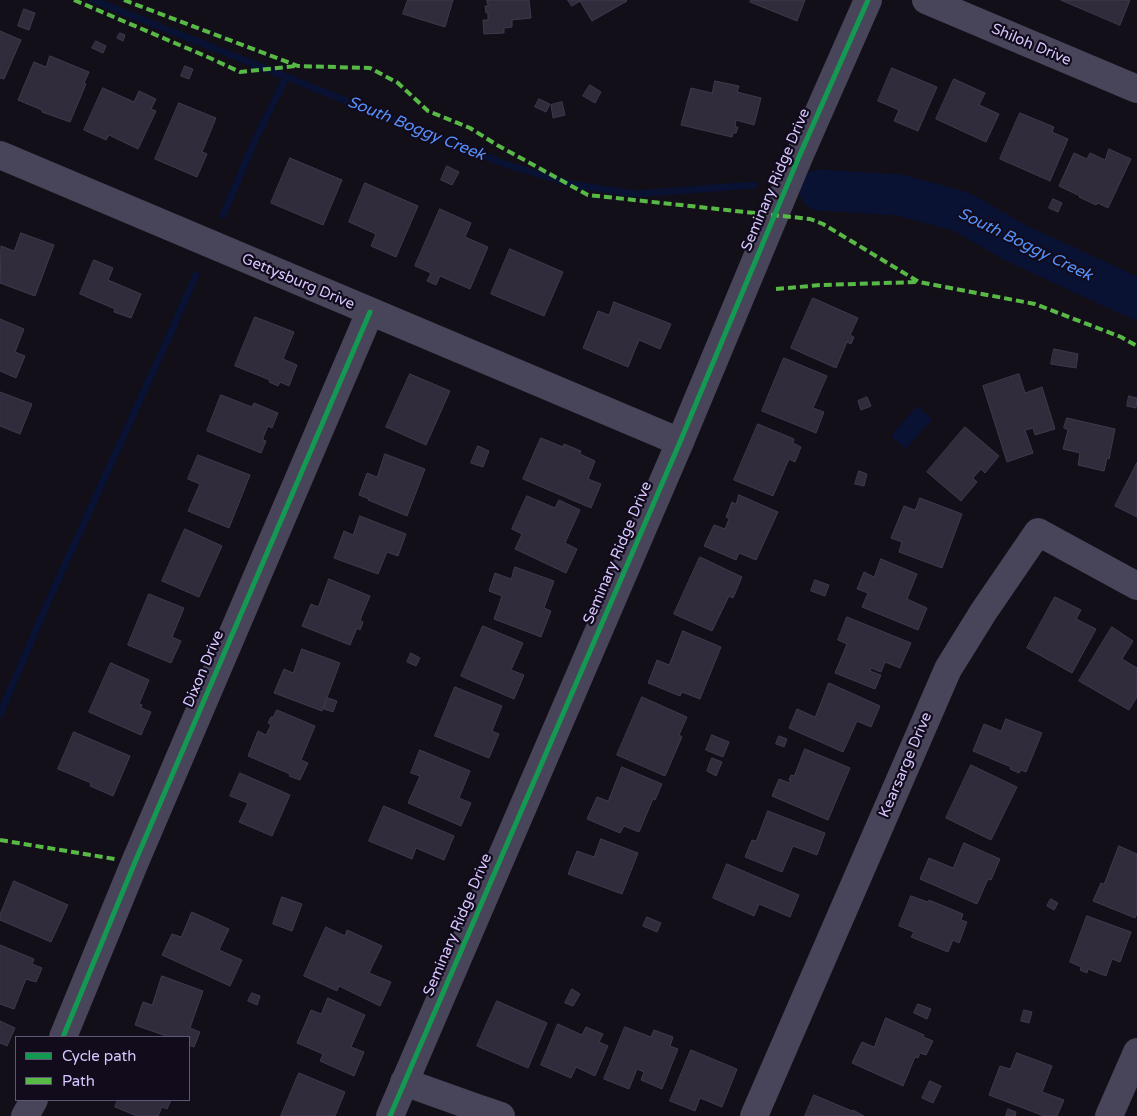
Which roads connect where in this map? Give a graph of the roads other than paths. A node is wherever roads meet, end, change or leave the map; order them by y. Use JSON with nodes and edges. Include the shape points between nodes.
{"nodes":[{"id":1,"x":868,"y":0,"type":"edge"},
{"id":2,"x":926,"y":0,"type":"edge"},
{"id":3,"x":1137,"y":89,"type":"edge"},
{"id":4,"x":0,"y":155,"type":"edge"},
{"id":5,"x":370,"y":312,"type":"junction"},
{"id":6,"x":680,"y":442,"type":"junction"},
{"id":7,"x":1137,"y":586,"type":"edge"},
{"id":8,"x":63,"y":1036,"type":"edge"},
{"id":9,"x":1137,"y":1052,"type":"edge"},
{"id":10,"x":404,"y":1082,"type":"junction"},
{"id":11,"x":34,"y":1101,"type":"edge"},
{"id":12,"x":26,"y":1116,"type":"edge"},
{"id":13,"x":390,"y":1116,"type":"edge"},
{"id":14,"x":500,"y":1116,"type":"edge"},
{"id":15,"x":754,"y":1116,"type":"edge"},
{"id":16,"x":1110,"y":1116,"type":"edge"}],
"edges":[{"from":1,"to":6,"type":"street","name":"Seminary Ridge Drive"},
{"from":2,"to":3,"type":"street","name":"Shiloh Drive"},
{"from":4,"to":5,"type":"street","name":"Gettysburg Drive"},
{"from":5,"to":6,"type":"street","name":"Gettysburg Drive"},
{"from":5,"to":8,"type":"street","name":"Dixon Drive"},
{"from":6,"to":10,"type":"street","name":"Seminary Ridge Drive"},
{"from":7,"to":15,"type":"street","name":"Kearsarge Drive","via":[[1038,532],[948,669]]},
{"from":9,"to":16,"type":"street"},
{"from":10,"to":13,"type":"street","name":"Seminary Ridge Drive"},
{"from":10,"to":14,"type":"street"},
{"from":11,"to":12,"type":"street"}]}
